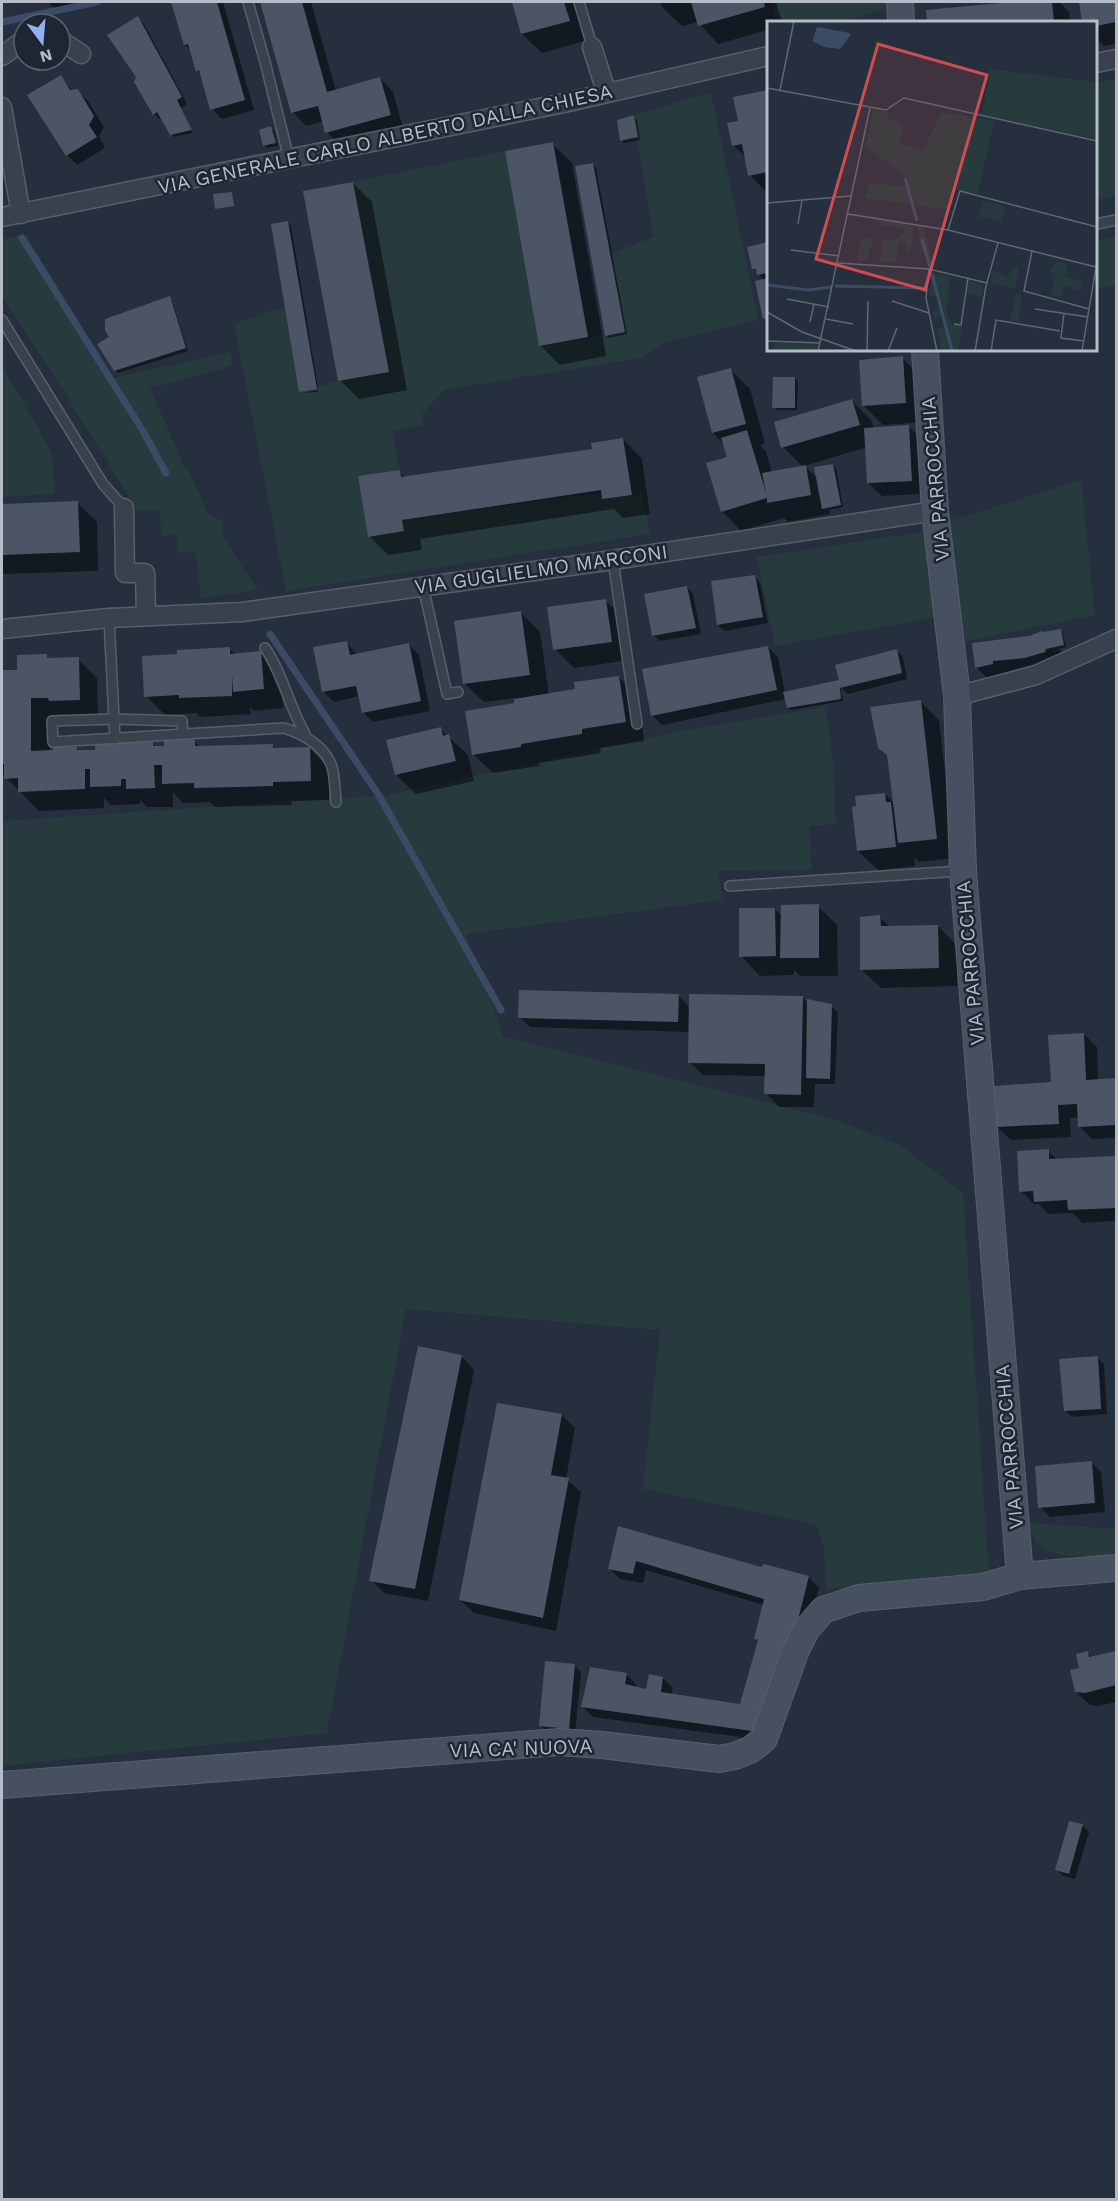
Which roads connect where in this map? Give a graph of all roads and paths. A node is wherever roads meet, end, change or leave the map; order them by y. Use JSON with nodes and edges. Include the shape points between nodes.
{"nodes":[{"id":1,"x":248,"y":2,"type":"edge"},
{"id":2,"x":579,"y":2,"type":"edge"},
{"id":3,"x":900,"y":2,"type":"edge"},
{"id":4,"x":900,"y":21,"type":"edge"},
{"id":5,"x":591,"y":43,"type":"joint"},
{"id":6,"x":72,"y":48,"type":"edge"},
{"id":7,"x":81,"y":54,"type":"dead end"},
{"id":8,"x":767,"y":56,"type":"edge"},
{"id":9,"x":1116,"y":59,"type":"edge"},
{"id":10,"x":1097,"y":63,"type":"edge"},
{"id":11,"x":611,"y":92,"type":"junction"},
{"id":12,"x":2,"y":107,"type":"edge"},
{"id":13,"x":289,"y":159,"type":"junction"},
{"id":14,"x":21,"y":214,"type":"junction"},
{"id":15,"x":2,"y":217,"type":"edge"},
{"id":16,"x":1116,"y":220,"type":"edge"},
{"id":17,"x":1097,"y":224,"type":"edge"},
{"id":18,"x":2,"y":320,"type":"edge"},
{"id":19,"x":925,"y":351,"type":"edge"},
{"id":20,"x":124,"y":508,"type":"joint"},
{"id":21,"x":935,"y":511,"type":"junction"},
{"id":22,"x":613,"y":560,"type":"junction"},
{"id":23,"x":423,"y":586,"type":"junction"},
{"id":24,"x":146,"y":616,"type":"junction"},
{"id":25,"x":109,"y":618,"type":"junction"},
{"id":26,"x":2,"y":629,"type":"edge"},
{"id":27,"x":1116,"y":639,"type":"edge"},
{"id":28,"x":265,"y":648,"type":"dead end"},
{"id":29,"x":458,"y":692,"type":"dead end"},
{"id":30,"x":957,"y":696,"type":"junction"},
{"id":31,"x":114,"y":719,"type":"junction"},
{"id":32,"x":637,"y":724,"type":"dead end"},
{"id":33,"x":183,"y":734,"type":"junction"},
{"id":34,"x":305,"y":734,"type":"junction"},
{"id":35,"x":115,"y":739,"type":"junction"},
{"id":36,"x":336,"y":802,"type":"dead end"},
{"id":37,"x":963,"y":871,"type":"junction"},
{"id":38,"x":730,"y":886,"type":"dead end"},
{"id":39,"x":1116,"y":1568,"type":"edge"},
{"id":40,"x":1020,"y":1576,"type":"junction"},
{"id":41,"x":2,"y":1785,"type":"edge"}],
"edges":[{"from":1,"to":13,"type":"lane"},
{"from":2,"to":5,"type":"lane"},
{"from":3,"to":4,"type":"street"},
{"from":5,"to":11,"type":"street","via":[[605,88]]},
{"from":6,"to":7,"type":"street"},
{"from":8,"to":11,"type":"street","name":"VIA GENERALE CARLO ALBERTO DALLA CHIESA"},
{"from":9,"to":10,"type":"street"},
{"from":11,"to":13,"type":"street","name":"VIA GENERALE CARLO ALBERTO DALLA CHIESA"},
{"from":12,"to":14,"type":"street"},
{"from":13,"to":14,"type":"street","name":"VIA GENERALE CARLO ALBERTO DALLA CHIESA"},
{"from":14,"to":15,"type":"street","name":"VIA GENERALE CARLO ALBERTO DALLA CHIESA"},
{"from":16,"to":17,"type":"lane"},
{"from":18,"to":20,"type":"lane","via":[[103,484]]},
{"from":19,"to":21,"type":"street","name":"VIA PARROCCHIA"},
{"from":20,"to":24,"type":"street","via":[[125,573],[145,573]]},
{"from":21,"to":22,"type":"street","name":"VIA GUGLIELMO MARCONI"},
{"from":21,"to":30,"type":"street","name":"VIA PARROCCHIA"},
{"from":22,"to":23,"type":"street","name":"VIA GUGLIELMO MARCONI"},
{"from":22,"to":32,"type":"lane"},
{"from":23,"to":24,"type":"street","name":"VIA GUGLIELMO MARCONI","via":[[242,612]]},
{"from":23,"to":29,"type":"lane","via":[[447,694]]},
{"from":24,"to":25,"type":"street","name":"VIA GUGLIELMO MARCONI"},
{"from":25,"to":26,"type":"street","name":"VIA GUGLIELMO MARCONI"},
{"from":25,"to":31,"type":"lane"},
{"from":27,"to":30,"type":"street","via":[[1036,675]]},
{"from":28,"to":34,"type":"lane","via":[[278,666],[295,717]]},
{"from":30,"to":37,"type":"street","name":"VIA PARROCCHIA"},
{"from":31,"to":33,"type":"lane","via":[[182,721]]},
{"from":31,"to":35,"type":"lane"},
{"from":31,"to":35,"type":"lane","via":[[52,721],[53,742]]},
{"from":33,"to":34,"type":"lane","via":[[284,728]]},
{"from":33,"to":35,"type":"lane"},
{"from":34,"to":36,"type":"lane","via":[[332,765]]},
{"from":37,"to":38,"type":"lane"},
{"from":37,"to":40,"type":"street","name":"VIA PARROCCHIA"},
{"from":39,"to":40,"type":"street","name":"VIA CA' NUOVA"},
{"from":40,"to":41,"type":"street","name":"VIA CA' NUOVA","via":[[983,1587],[859,1598],[824,1610],[806,1630],[796,1650],[764,1738],[735,1756],[718,1759],[559,1742]]}]}
